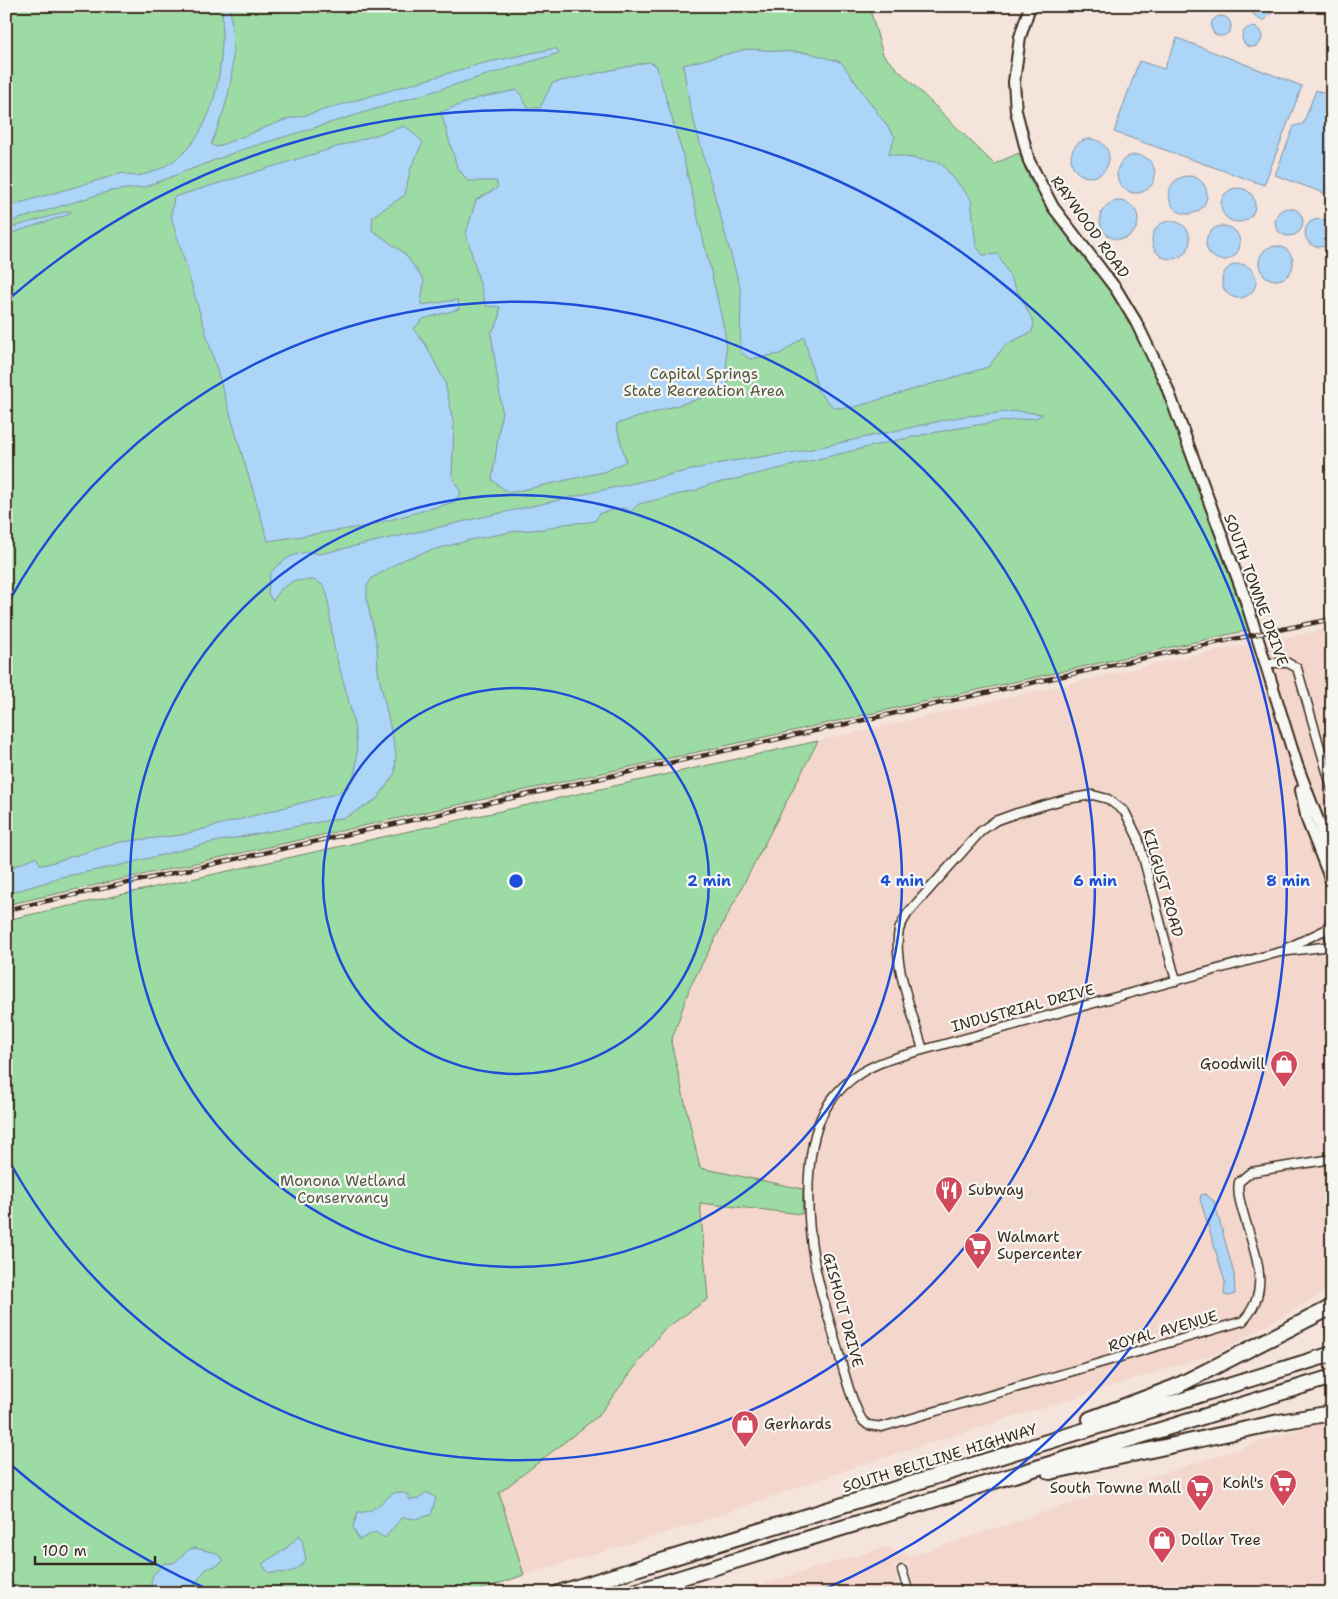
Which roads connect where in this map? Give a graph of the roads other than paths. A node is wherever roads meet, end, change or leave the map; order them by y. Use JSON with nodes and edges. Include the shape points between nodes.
{"nodes":[{"id":1,"x":1030,"y":6,"type":"edge"},
{"id":2,"x":1182,"y":427,"type":"joint"},
{"id":3,"x":1267,"y":663,"type":"junction"},
{"id":4,"x":1297,"y":764,"type":"junction"},
{"id":5,"x":1332,"y":789,"type":"edge"},
{"id":6,"x":1332,"y":857,"type":"edge"},
{"id":7,"x":1332,"y":883,"type":"edge"},
{"id":8,"x":1332,"y":922,"type":"edge"},
{"id":9,"x":1332,"y":940,"type":"edge"},
{"id":10,"x":1332,"y":946,"type":"edge"},
{"id":11,"x":1280,"y":952,"type":"junction"},
{"id":12,"x":1176,"y":980,"type":"junction"},
{"id":13,"x":923,"y":1050,"type":"junction"},
{"id":14,"x":814,"y":1144,"type":"joint"},
{"id":15,"x":1330,"y":1158,"type":"edge"},
{"id":16,"x":1332,"y":1307,"type":"edge"},
{"id":17,"x":1332,"y":1354,"type":"edge"},
{"id":18,"x":1332,"y":1377,"type":"edge"},
{"id":19,"x":1332,"y":1413,"type":"edge"},
{"id":20,"x":862,"y":1420,"type":"joint"},
{"id":21,"x":938,"y":1475,"type":"junction"},
{"id":22,"x":944,"y":1496,"type":"junction"},
{"id":23,"x":902,"y":1570,"type":"dead end"},
{"id":24,"x":558,"y":1593,"type":"edge"},
{"id":25,"x":632,"y":1593,"type":"edge"},
{"id":26,"x":909,"y":1593,"type":"edge"}],
"edges":[{"from":1,"to":2,"type":"street","name":"RAYWOOD ROAD","via":[[1020,37],[1014,82],[1016,111],[1029,161],[1053,207],[1116,289],[1136,322]]},
{"from":2,"to":3,"type":"street","name":"SOUTH TOWNE DRIVE"},
{"from":3,"to":4,"type":"street","name":"SOUTH TOWNE DRIVE"},
{"from":3,"to":5,"type":"street","via":[[1288,663],[1297,668]]},
{"from":4,"to":6,"type":"street","name":"SOUTH TOWNE DRIVE"},
{"from":4,"to":7,"type":"street","name":"SOUTH TOWNE DRIVE","via":[[1307,820]]},
{"from":8,"to":9,"type":"street"},
{"from":8,"to":11,"type":"street","name":"INDUSTRIAL DRIVE","via":[[1324,930]]},
{"from":10,"to":11,"type":"street","name":"INDUSTRIAL DRIVE"},
{"from":11,"to":12,"type":"street","name":"INDUSTRIAL DRIVE"},
{"from":12,"to":13,"type":"street","name":"INDUSTRIAL DRIVE"},
{"from":12,"to":13,"type":"street","name":"KILGUST ROAD","via":[[1138,838],[1125,812],[1108,799],[1093,794],[1066,799],[995,821],[980,831],[900,925],[901,968]]},
{"from":13,"to":14,"type":"street","name":"INDUSTRIAL DRIVE","via":[[879,1062],[849,1080],[829,1104]]},
{"from":14,"to":20,"type":"street","name":"GISHOLT DRIVE","via":[[810,1165],[810,1210],[814,1260],[844,1369]]},
{"from":15,"to":20,"type":"street","name":"ROYAL AVENUE","via":[[1251,1172],[1239,1182],[1239,1199],[1261,1285],[1255,1304],[1243,1321],[882,1427],[868,1425]]},
{"from":16,"to":21,"type":"highway","via":[[1175,1387]]},
{"from":17,"to":21,"type":"highway","name":"SOUTH BELTLINE HIGHWAY"},
{"from":18,"to":22,"type":"highway"},
{"from":19,"to":22,"type":"highway"},
{"from":21,"to":24,"type":"highway","name":"SOUTH BELTLINE HIGHWAY"},
{"from":22,"to":25,"type":"highway"},
{"from":23,"to":26,"type":"street"}]}
